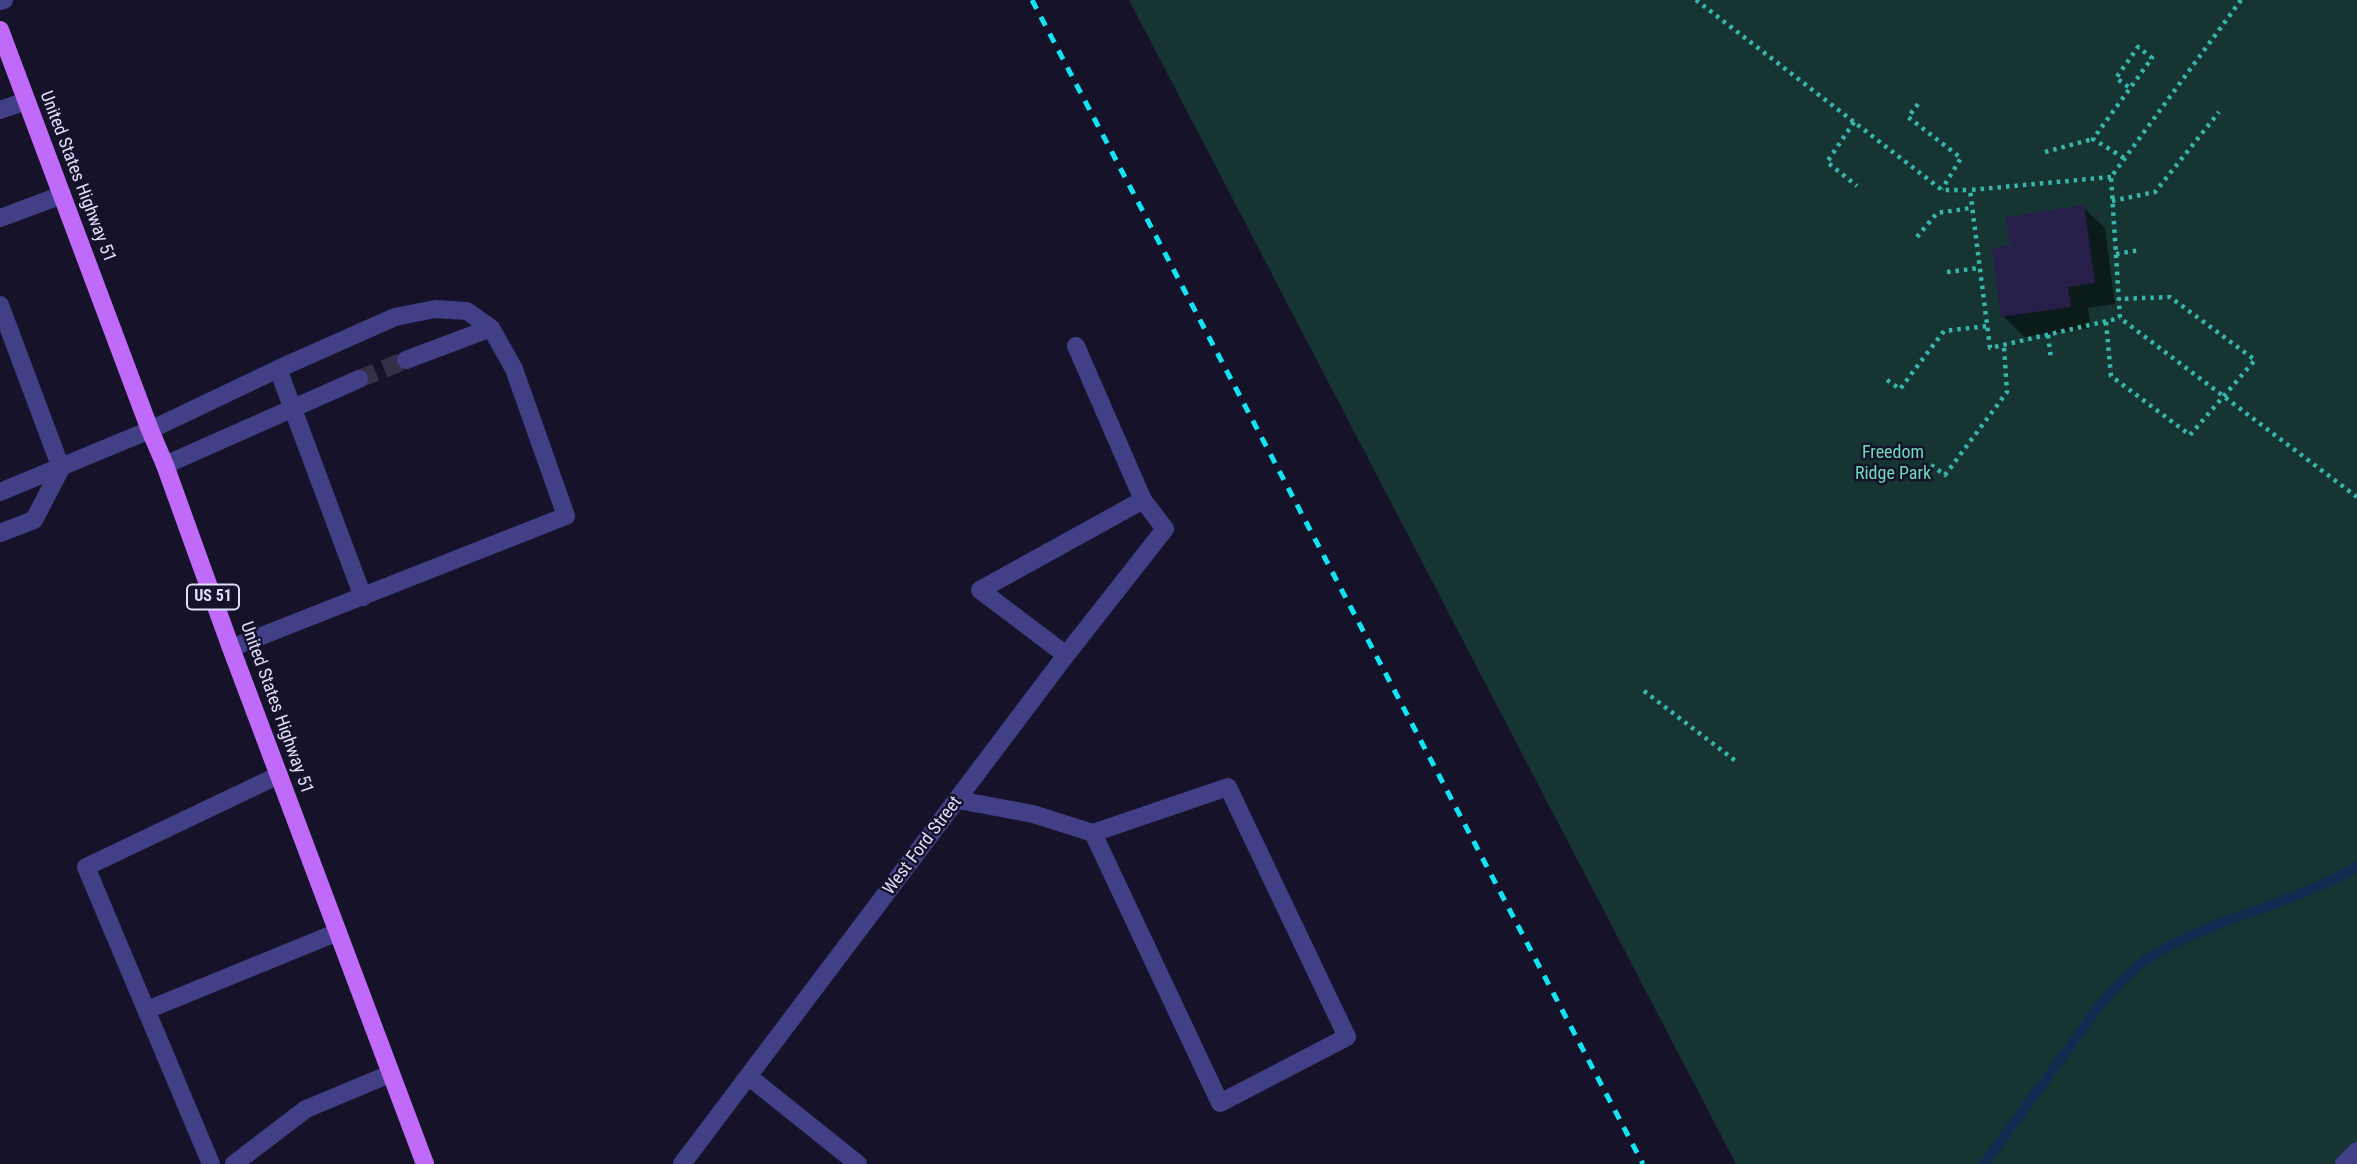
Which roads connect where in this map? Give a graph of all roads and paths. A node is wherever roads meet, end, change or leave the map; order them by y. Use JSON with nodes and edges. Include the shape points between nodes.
{"nodes":[{"id":1,"x":1696,"y":0,"type":"edge"},
{"id":2,"x":2241,"y":0,"type":"edge"},
{"id":3,"x":0,"y":30,"type":"edge"},
{"id":4,"x":2130,"y":88,"type":"junction"},
{"id":5,"x":26,"y":101,"type":"junction"},
{"id":6,"x":1917,"y":104,"type":"dead end"},
{"id":7,"x":0,"y":110,"type":"edge"},
{"id":8,"x":2219,"y":112,"type":"dead end"},
{"id":9,"x":1854,"y":122,"type":"junction"},
{"id":10,"x":2093,"y":139,"type":"junction"},
{"id":11,"x":2045,"y":152,"type":"dead end"},
{"id":12,"x":2124,"y":158,"type":"junction"},
{"id":13,"x":2111,"y":177,"type":"junction"},
{"id":14,"x":1857,"y":186,"type":"dead end"},
{"id":15,"x":1942,"y":190,"type":"junction"},
{"id":16,"x":1970,"y":190,"type":"junction"},
{"id":17,"x":62,"y":195,"type":"junction"},
{"id":18,"x":2112,"y":201,"type":"junction"},
{"id":19,"x":1971,"y":208,"type":"junction"},
{"id":20,"x":0,"y":218,"type":"edge"},
{"id":21,"x":1917,"y":237,"type":"dead end"},
{"id":22,"x":2140,"y":250,"type":"dead end"},
{"id":23,"x":2116,"y":254,"type":"junction"},
{"id":24,"x":1979,"y":268,"type":"junction"},
{"id":25,"x":1947,"y":272,"type":"dead end"},
{"id":26,"x":2119,"y":299,"type":"junction"},
{"id":27,"x":0,"y":305,"type":"edge"},
{"id":28,"x":2120,"y":318,"type":"junction"},
{"id":29,"x":2106,"y":322,"type":"junction"},
{"id":30,"x":1988,"y":326,"type":"junction"},
{"id":31,"x":491,"y":328,"type":"junction"},
{"id":32,"x":2048,"y":335,"type":"junction"},
{"id":33,"x":1076,"y":346,"type":"dead end"},
{"id":34,"x":2004,"y":346,"type":"junction"},
{"id":35,"x":2051,"y":359,"type":"dead end"},
{"id":36,"x":407,"y":360,"type":"tunnel mouth"},
{"id":37,"x":278,"y":369,"type":"junction"},
{"id":38,"x":359,"y":379,"type":"tunnel mouth"},
{"id":39,"x":1887,"y":380,"type":"dead end"},
{"id":40,"x":2224,"y":397,"type":"junction"},
{"id":41,"x":293,"y":407,"type":"junction"},
{"id":42,"x":150,"y":430,"type":"junction"},
{"id":43,"x":165,"y":465,"type":"junction"},
{"id":44,"x":1931,"y":465,"type":"dead end"},
{"id":45,"x":61,"y":468,"type":"junction"},
{"id":46,"x":0,"y":492,"type":"edge"},
{"id":47,"x":2357,"y":497,"type":"edge"},
{"id":48,"x":1143,"y":500,"type":"junction"},
{"id":49,"x":0,"y":533,"type":"edge"},
{"id":50,"x":363,"y":597,"type":"junction"},
{"id":51,"x":232,"y":648,"type":"junction"},
{"id":52,"x":1066,"y":655,"type":"junction"},
{"id":53,"x":1644,"y":691,"type":"dead end"},
{"id":54,"x":1737,"y":762,"type":"dead end"},
{"id":55,"x":279,"y":775,"type":"junction"},
{"id":56,"x":957,"y":800,"type":"junction"},
{"id":57,"x":1093,"y":833,"type":"junction"},
{"id":58,"x":338,"y":932,"type":"junction"},
{"id":59,"x":147,"y":1010,"type":"junction"},
{"id":60,"x":390,"y":1074,"type":"junction"},
{"id":61,"x":748,"y":1076,"type":"junction"},
{"id":62,"x":2357,"y":1151,"type":"edge"},
{"id":63,"x":211,"y":1164,"type":"edge"},
{"id":64,"x":234,"y":1164,"type":"edge"},
{"id":65,"x":425,"y":1164,"type":"edge"},
{"id":66,"x":682,"y":1164,"type":"edge"},
{"id":67,"x":858,"y":1164,"type":"edge"},
{"id":68,"x":2344,"y":1164,"type":"edge"}],
"edges":[{"from":1,"to":9,"type":"path"},
{"from":2,"to":12,"type":"path"},
{"from":3,"to":5,"type":"main road","name":"United States Highway 51","number":"US 51"},
{"from":4,"to":4,"type":"path","via":[[2152,58],[2138,47],[2116,78]]},
{"from":4,"to":10,"type":"path"},
{"from":5,"to":7,"type":"street"},
{"from":5,"to":17,"type":"main road","name":"United States Highway 51","number":"US 51"},
{"from":6,"to":15,"type":"path","via":[[1908,117],[1961,158]]},
{"from":8,"to":18,"type":"path","via":[[2155,192]]},
{"from":9,"to":14,"type":"path","via":[[1827,162]]},
{"from":9,"to":15,"type":"path"},
{"from":10,"to":11,"type":"path"},
{"from":10,"to":12,"type":"path"},
{"from":12,"to":13,"type":"path"},
{"from":13,"to":16,"type":"path"},
{"from":13,"to":18,"type":"path"},
{"from":15,"to":16,"type":"path"},
{"from":16,"to":19,"type":"path"},
{"from":17,"to":20,"type":"street"},
{"from":17,"to":42,"type":"main road","name":"United States Highway 51","number":"US 51"},
{"from":18,"to":23,"type":"path"},
{"from":19,"to":21,"type":"path","via":[[1937,214]]},
{"from":19,"to":24,"type":"path"},
{"from":22,"to":23,"type":"path"},
{"from":23,"to":26,"type":"path"},
{"from":24,"to":25,"type":"path"},
{"from":24,"to":30,"type":"path"},
{"from":26,"to":28,"type":"path"},
{"from":26,"to":40,"type":"path","via":[[2170,297],[2255,360]]},
{"from":27,"to":45,"type":"street"},
{"from":28,"to":29,"type":"path"},
{"from":28,"to":40,"type":"path"},
{"from":29,"to":32,"type":"path"},
{"from":29,"to":40,"type":"path","via":[[2111,376],[2190,435]]},
{"from":30,"to":34,"type":"path","via":[[1990,348]]},
{"from":30,"to":39,"type":"path","via":[[1944,331],[1900,389]]},
{"from":31,"to":36,"type":"street"},
{"from":31,"to":37,"type":"street","via":[[467,311],[435,309],[409,314]]},
{"from":31,"to":50,"type":"street","via":[[514,369],[566,516]]},
{"from":32,"to":34,"type":"path"},
{"from":32,"to":35,"type":"path"},
{"from":33,"to":48,"type":"street"},
{"from":34,"to":44,"type":"path","via":[[2007,392],[1945,475]]},
{"from":37,"to":41,"type":"street"},
{"from":37,"to":42,"type":"street"},
{"from":38,"to":41,"type":"street"},
{"from":40,"to":47,"type":"path"},
{"from":41,"to":43,"type":"street"},
{"from":41,"to":50,"type":"street"},
{"from":42,"to":43,"type":"main road","name":"United States Highway 51","number":"US 51"},
{"from":42,"to":45,"type":"street"},
{"from":43,"to":51,"type":"main road","name":"United States Highway 51","number":"US 51"},
{"from":45,"to":46,"type":"street"},
{"from":45,"to":49,"type":"street","via":[[34,520]]},
{"from":48,"to":52,"type":"street","name":"West Ford Street","via":[[1166,528]]},
{"from":48,"to":52,"type":"street","via":[[980,590]]},
{"from":50,"to":51,"type":"street"},
{"from":51,"to":55,"type":"main road","name":"United States Highway 51","number":"US 51"},
{"from":52,"to":56,"type":"street","name":"West Ford Street"},
{"from":53,"to":54,"type":"path"},
{"from":55,"to":58,"type":"main road","name":"United States Highway 51","number":"US 51"},
{"from":55,"to":59,"type":"street","via":[[86,867]]},
{"from":56,"to":57,"type":"street","via":[[1033,814]]},
{"from":56,"to":61,"type":"street","name":"West Ford Street"},
{"from":57,"to":57,"type":"street","via":[[1228,787],[1347,1037],[1220,1103]]},
{"from":58,"to":59,"type":"street"},
{"from":58,"to":60,"type":"main road","name":"United States Highway 51","number":"US 51"},
{"from":59,"to":63,"type":"street"},
{"from":60,"to":64,"type":"street","via":[[306,1109]]},
{"from":60,"to":65,"type":"main road","name":"United States Highway 51","number":"US 51"},
{"from":61,"to":66,"type":"street","name":"West Ford Street"},
{"from":61,"to":67,"type":"street"},
{"from":62,"to":68,"type":"street"}]}
